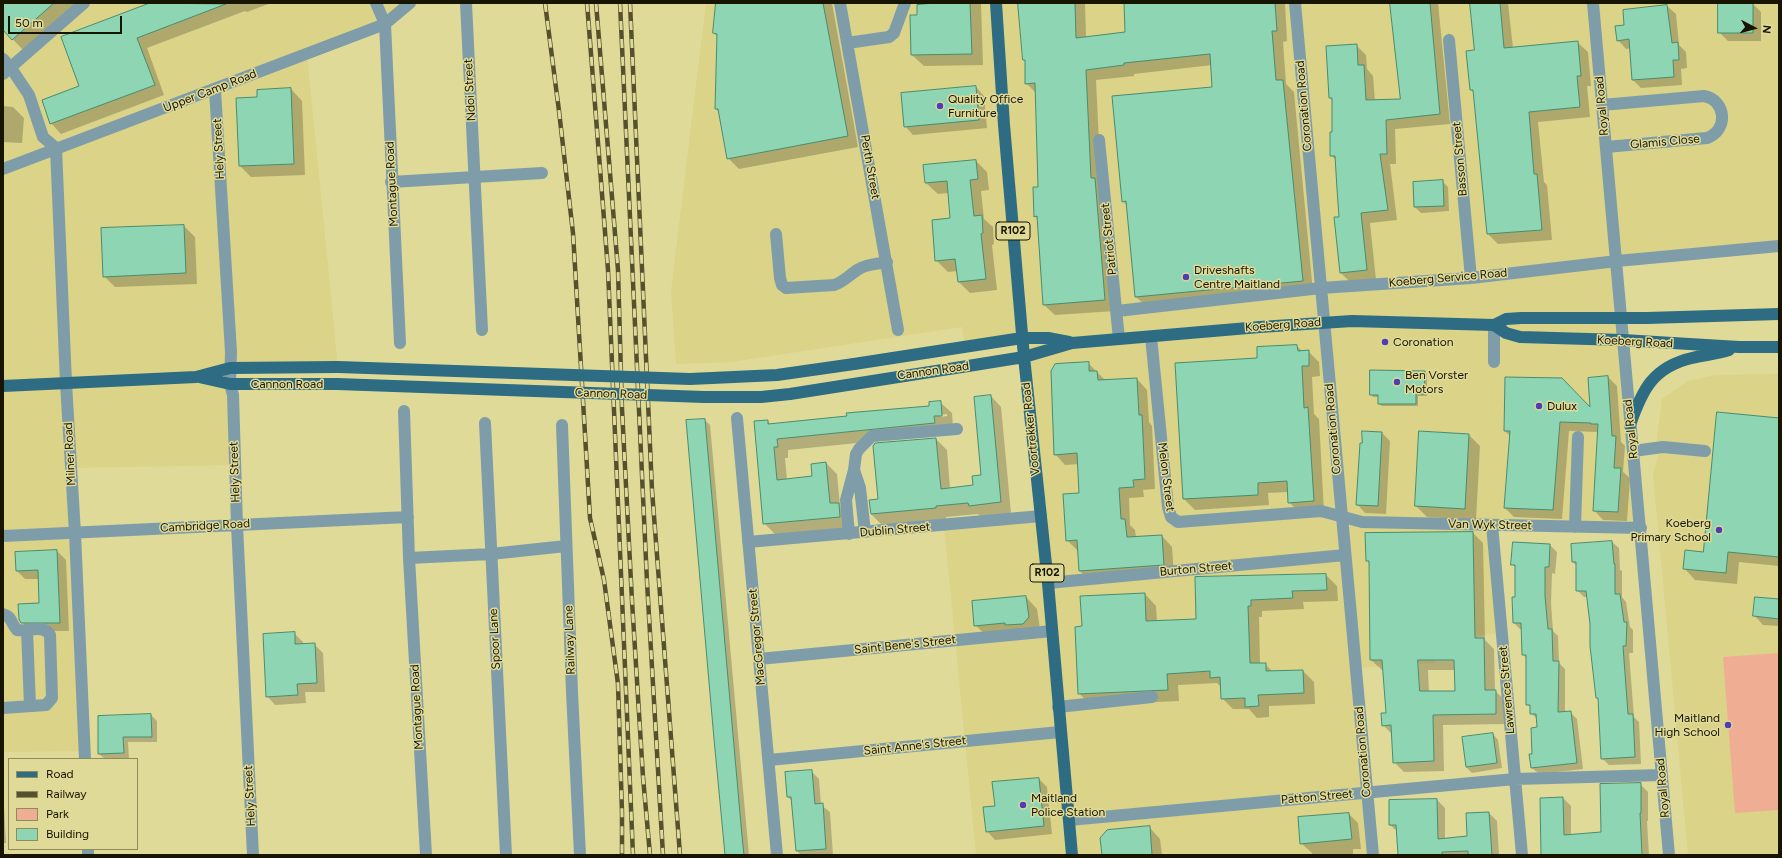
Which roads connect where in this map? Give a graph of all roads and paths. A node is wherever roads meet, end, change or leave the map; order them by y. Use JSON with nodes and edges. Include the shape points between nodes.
{"nodes":[{"id":1,"x":84,"y":3,"type":"edge"},
{"id":2,"x":376,"y":3,"type":"edge"},
{"id":3,"x":410,"y":3,"type":"edge"},
{"id":4,"x":466,"y":3,"type":"edge"},
{"id":5,"x":840,"y":3,"type":"edge"},
{"id":6,"x":905,"y":3,"type":"edge"},
{"id":7,"x":996,"y":3,"type":"edge"},
{"id":8,"x":1295,"y":3,"type":"edge"},
{"id":9,"x":1593,"y":3,"type":"edge"},
{"id":10,"x":386,"y":24,"type":"junction"},
{"id":11,"x":1449,"y":40,"type":"dead end"},
{"id":12,"x":848,"y":43,"type":"junction"},
{"id":13,"x":6,"y":67,"type":"edge"},
{"id":14,"x":215,"y":90,"type":"junction"},
{"id":15,"x":1602,"y":105,"type":"junction"},
{"id":16,"x":1099,"y":140,"type":"dead end"},
{"id":17,"x":1606,"y":147,"type":"junction"},
{"id":18,"x":56,"y":148,"type":"junction"},
{"id":19,"x":3,"y":169,"type":"edge"},
{"id":20,"x":542,"y":173,"type":"dead end"},
{"id":21,"x":474,"y":177,"type":"junction"},
{"id":22,"x":391,"y":182,"type":"junction"},
{"id":23,"x":776,"y":234,"type":"dead end"},
{"id":24,"x":1779,"y":246,"type":"edge"},
{"id":25,"x":1617,"y":261,"type":"junction"},
{"id":26,"x":887,"y":262,"type":"junction"},
{"id":27,"x":1471,"y":278,"type":"junction"},
{"id":28,"x":1321,"y":288,"type":"junction"},
{"id":29,"x":1117,"y":311,"type":"junction"},
{"id":30,"x":1779,"y":314,"type":"edge"},
{"id":31,"x":1622,"y":318,"type":"junction"},
{"id":32,"x":1324,"y":322,"type":"junction"},
{"id":33,"x":1494,"y":325,"type":"junction"},
{"id":34,"x":482,"y":330,"type":"dead end"},
{"id":35,"x":898,"y":330,"type":"dead end"},
{"id":36,"x":1151,"y":336,"type":"junction"},
{"id":37,"x":1022,"y":338,"type":"junction"},
{"id":38,"x":1119,"y":339,"type":"junction"},
{"id":39,"x":1623,"y":340,"type":"junction"},
{"id":40,"x":400,"y":343,"type":"dead end"},
{"id":41,"x":1072,"y":343,"type":"junction"},
{"id":42,"x":1739,"y":347,"type":"junction"},
{"id":43,"x":1779,"y":347,"type":"edge"},
{"id":44,"x":1024,"y":357,"type":"junction"},
{"id":45,"x":1494,"y":362,"type":"dead end"},
{"id":46,"x":230,"y":368,"type":"junction"},
{"id":47,"x":196,"y":377,"type":"junction"},
{"id":48,"x":66,"y":383,"type":"junction"},
{"id":49,"x":230,"y":384,"type":"junction"},
{"id":50,"x":3,"y":386,"type":"edge"},
{"id":51,"x":404,"y":410,"type":"dead end"},
{"id":52,"x":737,"y":418,"type":"dead end"},
{"id":53,"x":486,"y":423,"type":"dead end"},
{"id":54,"x":562,"y":425,"type":"dead end"},
{"id":55,"x":1630,"y":425,"type":"junction"},
{"id":56,"x":956,"y":429,"type":"dead end"},
{"id":57,"x":1578,"y":437,"type":"dead end"},
{"id":58,"x":1633,"y":451,"type":"junction"},
{"id":59,"x":1705,"y":451,"type":"dead end"},
{"id":60,"x":854,"y":470,"type":"junction"},
{"id":61,"x":1041,"y":516,"type":"junction"},
{"id":62,"x":1341,"y":516,"type":"junction"},
{"id":63,"x":408,"y":517,"type":"junction"},
{"id":64,"x":237,"y":525,"type":"junction"},
{"id":65,"x":1492,"y":525,"type":"junction"},
{"id":66,"x":1575,"y":527,"type":"junction"},
{"id":67,"x":1640,"y":528,"type":"junction"},
{"id":68,"x":865,"y":532,"type":"junction"},
{"id":69,"x":75,"y":533,"type":"junction"},
{"id":70,"x":849,"y":534,"type":"junction"},
{"id":71,"x":3,"y":536,"type":"edge"},
{"id":72,"x":748,"y":542,"type":"junction"},
{"id":73,"x":566,"y":546,"type":"junction"},
{"id":74,"x":491,"y":554,"type":"junction"},
{"id":75,"x":1345,"y":555,"type":"junction"},
{"id":76,"x":409,"y":558,"type":"junction"},
{"id":77,"x":1048,"y":583,"type":"junction"},
{"id":78,"x":3,"y":614,"type":"edge"},
{"id":79,"x":27,"y":630,"type":"junction"},
{"id":80,"x":1052,"y":631,"type":"junction"},
{"id":81,"x":759,"y":659,"type":"junction"},
{"id":82,"x":1152,"y":697,"type":"dead end"},
{"id":83,"x":30,"y":706,"type":"junction"},
{"id":84,"x":1058,"y":707,"type":"junction"},
{"id":85,"x":3,"y":708,"type":"edge"},
{"id":86,"x":1060,"y":732,"type":"junction"},
{"id":87,"x":85,"y":758,"type":"edge"},
{"id":88,"x":769,"y":760,"type":"junction"},
{"id":89,"x":1662,"y":775,"type":"junction"},
{"id":90,"x":1515,"y":779,"type":"junction"},
{"id":91,"x":1367,"y":792,"type":"junction"},
{"id":92,"x":1069,"y":820,"type":"junction"},
{"id":93,"x":253,"y":855,"type":"edge"},
{"id":94,"x":426,"y":855,"type":"edge"},
{"id":95,"x":506,"y":855,"type":"edge"},
{"id":96,"x":580,"y":855,"type":"edge"},
{"id":97,"x":778,"y":855,"type":"edge"},
{"id":98,"x":1072,"y":855,"type":"edge"},
{"id":99,"x":1372,"y":855,"type":"edge"},
{"id":100,"x":1522,"y":855,"type":"edge"},
{"id":101,"x":1669,"y":855,"type":"edge"}],
"edges":[{"from":1,"to":13,"type":"street"},
{"from":2,"to":10,"type":"street"},
{"from":3,"to":10,"type":"street","name":"Upper Camp Road"},
{"from":4,"to":21,"type":"street","name":"Ndoi Street"},
{"from":5,"to":12,"type":"street","name":"Perth Street"},
{"from":6,"to":12,"type":"street","via":[[894,33],[889,38]]},
{"from":7,"to":37,"type":"main road","name":"Voortrekker Road","number":"R102"},
{"from":8,"to":28,"type":"street","name":"Coronation Road"},
{"from":9,"to":15,"type":"street","name":"Royal Road"},
{"from":10,"to":14,"type":"street","name":"Upper Camp Road"},
{"from":10,"to":22,"type":"street","name":"Montague Road"},
{"from":11,"to":27,"type":"street","name":"Basson Street"},
{"from":12,"to":26,"type":"street","name":"Perth Street"},
{"from":13,"to":18,"type":"street","via":[[29,95],[43,137]]},
{"from":14,"to":18,"type":"street","name":"Upper Camp Road"},
{"from":14,"to":46,"type":"street","name":"Hely Street","via":[[231,344]]},
{"from":15,"to":17,"type":"street","name":"Royal Road"},
{"from":15,"to":17,"type":"street","name":"Glamis Close","via":[[1704,96],[1712,97],[1721,110],[1720,129],[1715,135],[1707,138]]},
{"from":16,"to":29,"type":"street","name":"Patriot Street"},
{"from":17,"to":25,"type":"street","name":"Royal Road"},
{"from":18,"to":19,"type":"street","name":"Upper Camp Road"},
{"from":18,"to":48,"type":"street","name":"Milner Road"},
{"from":20,"to":21,"type":"street"},
{"from":21,"to":22,"type":"street"},
{"from":21,"to":34,"type":"street","name":"Ndoi Street"},
{"from":22,"to":40,"type":"street","name":"Montague Road"},
{"from":23,"to":26,"type":"street","via":[[780,278],[786,288],[834,285],[841,283],[858,269]]},
{"from":24,"to":25,"type":"street","name":"Koeberg Service Road"},
{"from":25,"to":27,"type":"street","name":"Koeberg Service Road"},
{"from":25,"to":31,"type":"street","name":"Royal Road"},
{"from":26,"to":35,"type":"street","name":"Perth Street"},
{"from":27,"to":28,"type":"street","name":"Koeberg Service Road"},
{"from":28,"to":29,"type":"street","name":"Koeberg Service Road"},
{"from":28,"to":32,"type":"street","name":"Coronation Road"},
{"from":29,"to":38,"type":"street","name":"Patriot Street"},
{"from":30,"to":31,"type":"main road","name":"Koeberg Road"},
{"from":31,"to":33,"type":"main road","name":"Koeberg Road","via":[[1521,318],[1506,319]]},
{"from":31,"to":39,"type":"street","name":"Royal Road"},
{"from":32,"to":33,"type":"main road","name":"Koeberg Road"},
{"from":32,"to":36,"type":"main road","name":"Koeberg Road"},
{"from":32,"to":62,"type":"street","name":"Coronation Road"},
{"from":33,"to":39,"type":"main road","name":"Koeberg Road","via":[[1506,333],[1520,337]]},
{"from":33,"to":45,"type":"street"},
{"from":36,"to":38,"type":"main road","name":"Koeberg Road"},
{"from":36,"to":62,"type":"street","name":"Melon Street","via":[[1171,517],[1178,522],[1188,522],[1321,510]]},
{"from":37,"to":41,"type":"main road","name":"Koeberg Road","via":[[1048,338]]},
{"from":37,"to":44,"type":"main road","name":"Voortrekker Road","number":"R102"},
{"from":37,"to":46,"type":"main road","name":"Cannon Road","bridge":true,"via":[[777,375],[690,379],[338,368]]},
{"from":38,"to":41,"type":"main road","name":"Koeberg Road"},
{"from":39,"to":42,"type":"main road","name":"Koeberg Road"},
{"from":39,"to":55,"type":"street","name":"Royal Road"},
{"from":41,"to":44,"type":"main road","name":"Koeberg Road"},
{"from":42,"to":43,"type":"main road","name":"Koeberg Road"},
{"from":42,"to":55,"type":"main road","via":[[1692,358],[1667,368],[1647,384]]},
{"from":44,"to":49,"type":"main road","name":"Cannon Road","bridge":true,"via":[[761,397],[337,384]]},
{"from":44,"to":61,"type":"main road","name":"Voortrekker Road","number":"R102"},
{"from":46,"to":47,"type":"main road","name":"Cannon Road"},
{"from":46,"to":49,"type":"street","name":"Hely Street"},
{"from":47,"to":48,"type":"main road","name":"Cannon Road"},
{"from":47,"to":49,"type":"main road","name":"Cannon Road"},
{"from":48,"to":50,"type":"main road","name":"Cannon Road"},
{"from":48,"to":69,"type":"street","name":"Milner Road"},
{"from":49,"to":64,"type":"street","name":"Hely Street","via":[[233,395]]},
{"from":51,"to":63,"type":"street","name":"Montague Road"},
{"from":52,"to":72,"type":"street","name":"MacGregor Street"},
{"from":53,"to":74,"type":"street","name":"Spoor Lane"},
{"from":54,"to":73,"type":"street","name":"Railway Lane"},
{"from":55,"to":58,"type":"street","name":"Royal Road"},
{"from":56,"to":60,"type":"street","via":[[872,436],[856,454]]},
{"from":57,"to":66,"type":"street"},
{"from":58,"to":59,"type":"street","via":[[1662,447]]},
{"from":58,"to":67,"type":"street","name":"Royal Road"},
{"from":60,"to":68,"type":"street","via":[[860,488]]},
{"from":60,"to":70,"type":"street","via":[[846,500]]},
{"from":61,"to":68,"type":"street","name":"Dublin Street"},
{"from":61,"to":77,"type":"main road","name":"Voortrekker Road","number":"R102"},
{"from":62,"to":65,"type":"street","name":"Van Wyk Street","via":[[1362,522]]},
{"from":62,"to":75,"type":"street","name":"Coronation Road"},
{"from":63,"to":64,"type":"street","name":"Cambridge Road"},
{"from":63,"to":76,"type":"street","name":"Montague Road"},
{"from":64,"to":69,"type":"street","name":"Cambridge Road"},
{"from":64,"to":93,"type":"street","name":"Hely Street"},
{"from":65,"to":66,"type":"street","name":"Van Wyk Street"},
{"from":65,"to":90,"type":"street","name":"Lawrence Street"},
{"from":66,"to":67,"type":"street","name":"Van Wyk Street"},
{"from":67,"to":89,"type":"street","name":"Royal Road"},
{"from":68,"to":70,"type":"street","name":"Dublin Street"},
{"from":69,"to":71,"type":"street","name":"Cambridge Road"},
{"from":69,"to":87,"type":"street","name":"Milner Road"},
{"from":70,"to":72,"type":"street","name":"Dublin Street"},
{"from":72,"to":81,"type":"street","name":"MacGregor Street"},
{"from":73,"to":74,"type":"street"},
{"from":73,"to":96,"type":"street","name":"Railway Lane"},
{"from":74,"to":76,"type":"street"},
{"from":74,"to":95,"type":"street","name":"Spoor Lane"},
{"from":75,"to":77,"type":"street","name":"Burton Street"},
{"from":75,"to":91,"type":"street","name":"Coronation Road"},
{"from":76,"to":94,"type":"street","name":"Montague Road"},
{"from":77,"to":80,"type":"main road","name":"Voortrekker Road","number":"R102"},
{"from":78,"to":79,"type":"street","via":[[11,619],[17,630]]},
{"from":79,"to":83,"type":"street"},
{"from":79,"to":83,"type":"street","via":[[44,630],[50,635],[51,699],[46,705]]},
{"from":80,"to":81,"type":"street","name":"Saint Bene's Street"},
{"from":80,"to":84,"type":"main road","name":"Voortrekker Road","number":"R102"},
{"from":81,"to":88,"type":"street","name":"MacGregor Street"},
{"from":82,"to":84,"type":"street"},
{"from":83,"to":85,"type":"street"},
{"from":84,"to":86,"type":"main road","name":"Voortrekker Road","number":"R102"},
{"from":86,"to":88,"type":"street","name":"Saint Anne's Street"},
{"from":86,"to":92,"type":"main road","name":"Voortrekker Road","number":"R102"},
{"from":88,"to":97,"type":"street","name":"MacGregor Street"},
{"from":89,"to":90,"type":"street","name":"Patton Street"},
{"from":89,"to":101,"type":"street","name":"Royal Road"},
{"from":90,"to":91,"type":"street","name":"Patton Street"},
{"from":90,"to":100,"type":"street","name":"Lawrence Street"},
{"from":91,"to":92,"type":"street","name":"Patton Street"},
{"from":91,"to":99,"type":"street","name":"Coronation Road"},
{"from":92,"to":98,"type":"main road","name":"Voortrekker Road","number":"R102"}]}
